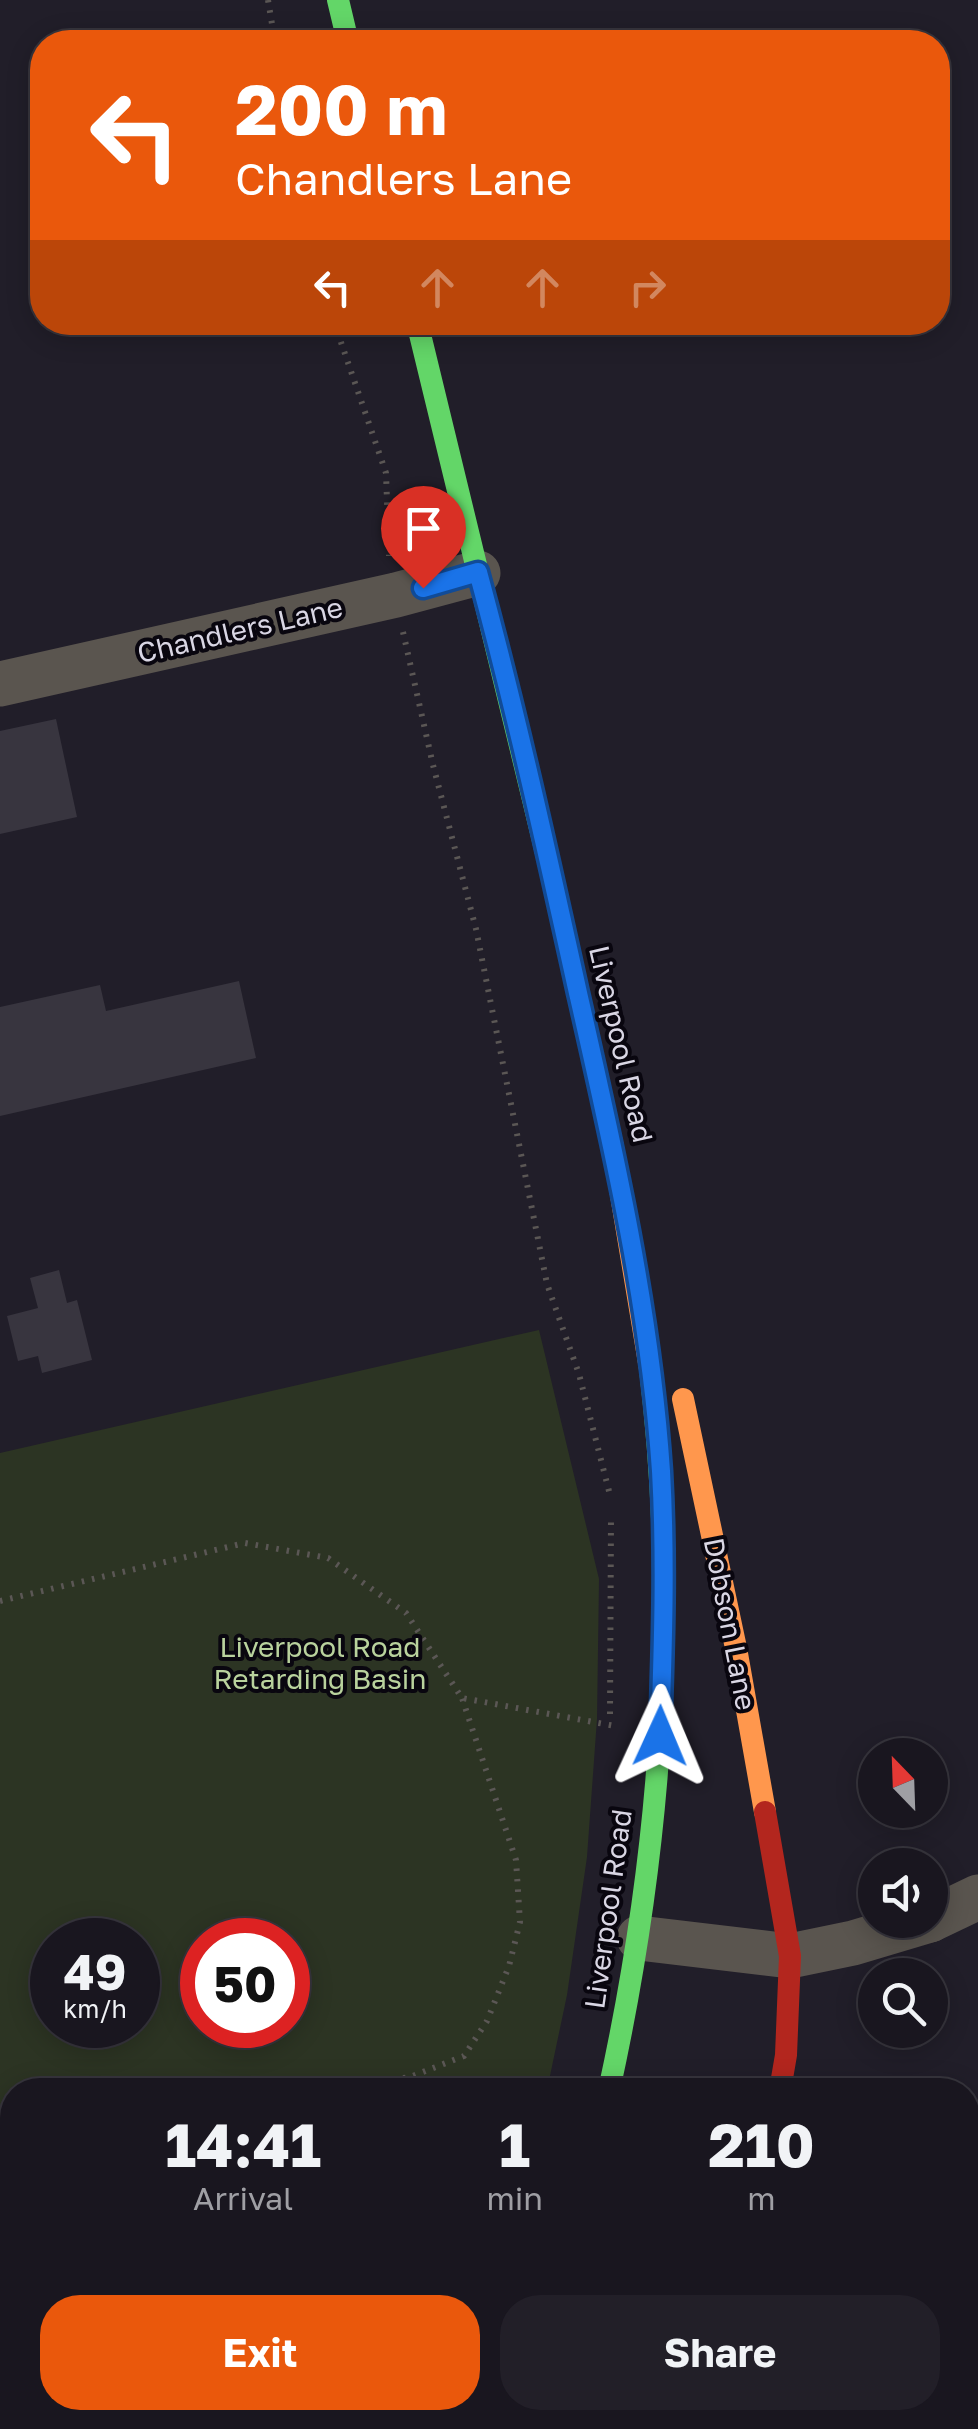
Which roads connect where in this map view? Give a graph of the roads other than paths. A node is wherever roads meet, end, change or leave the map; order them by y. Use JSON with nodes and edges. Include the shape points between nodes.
{"nodes":[{"id":1,"x":338,"y":0,"type":"edge"},
{"id":2,"x":345,"y":30,"type":"edge"},
{"id":3,"x":420,"y":335,"type":"edge"},
{"id":4,"x":478,"y":572,"type":"junction"},
{"id":5,"x":0,"y":684,"type":"edge"},
{"id":6,"x":618,"y":1166,"type":"junction"},
{"id":7,"x":978,"y":1897,"type":"edge"},
{"id":8,"x":948,"y":1911,"type":"edge"},
{"id":9,"x":640,"y":1938,"type":"junction"},
{"id":10,"x":869,"y":1938,"type":"edge"},
{"id":11,"x":790,"y":1956,"type":"junction"},
{"id":12,"x":611,"y":2078,"type":"edge"},
{"id":13,"x":782,"y":2078,"type":"edge"}],
"edges":[{"from":1,"to":2,"type":"main road"},
{"from":3,"to":4,"type":"main road","name":"Liverpool Road"},
{"from":4,"to":5,"type":"street","name":"Chandlers Lane"},
{"from":4,"to":6,"type":"main road","name":"Liverpool Road"},
{"from":6,"to":9,"type":"main road","name":"Liverpool Road","via":[[643,1308],[660,1470],[664,1610],[660,1736]]},
{"from":6,"to":11,"type":"main road","name":"Dobson Lane","via":[[673,1362],[736,1648]]},
{"from":7,"to":8,"type":"street"},
{"from":9,"to":11,"type":"street"},
{"from":9,"to":12,"type":"main road","name":"Liverpool Road"},
{"from":10,"to":11,"type":"street"},
{"from":11,"to":13,"type":"main road","name":"Dobson Lane"}]}
